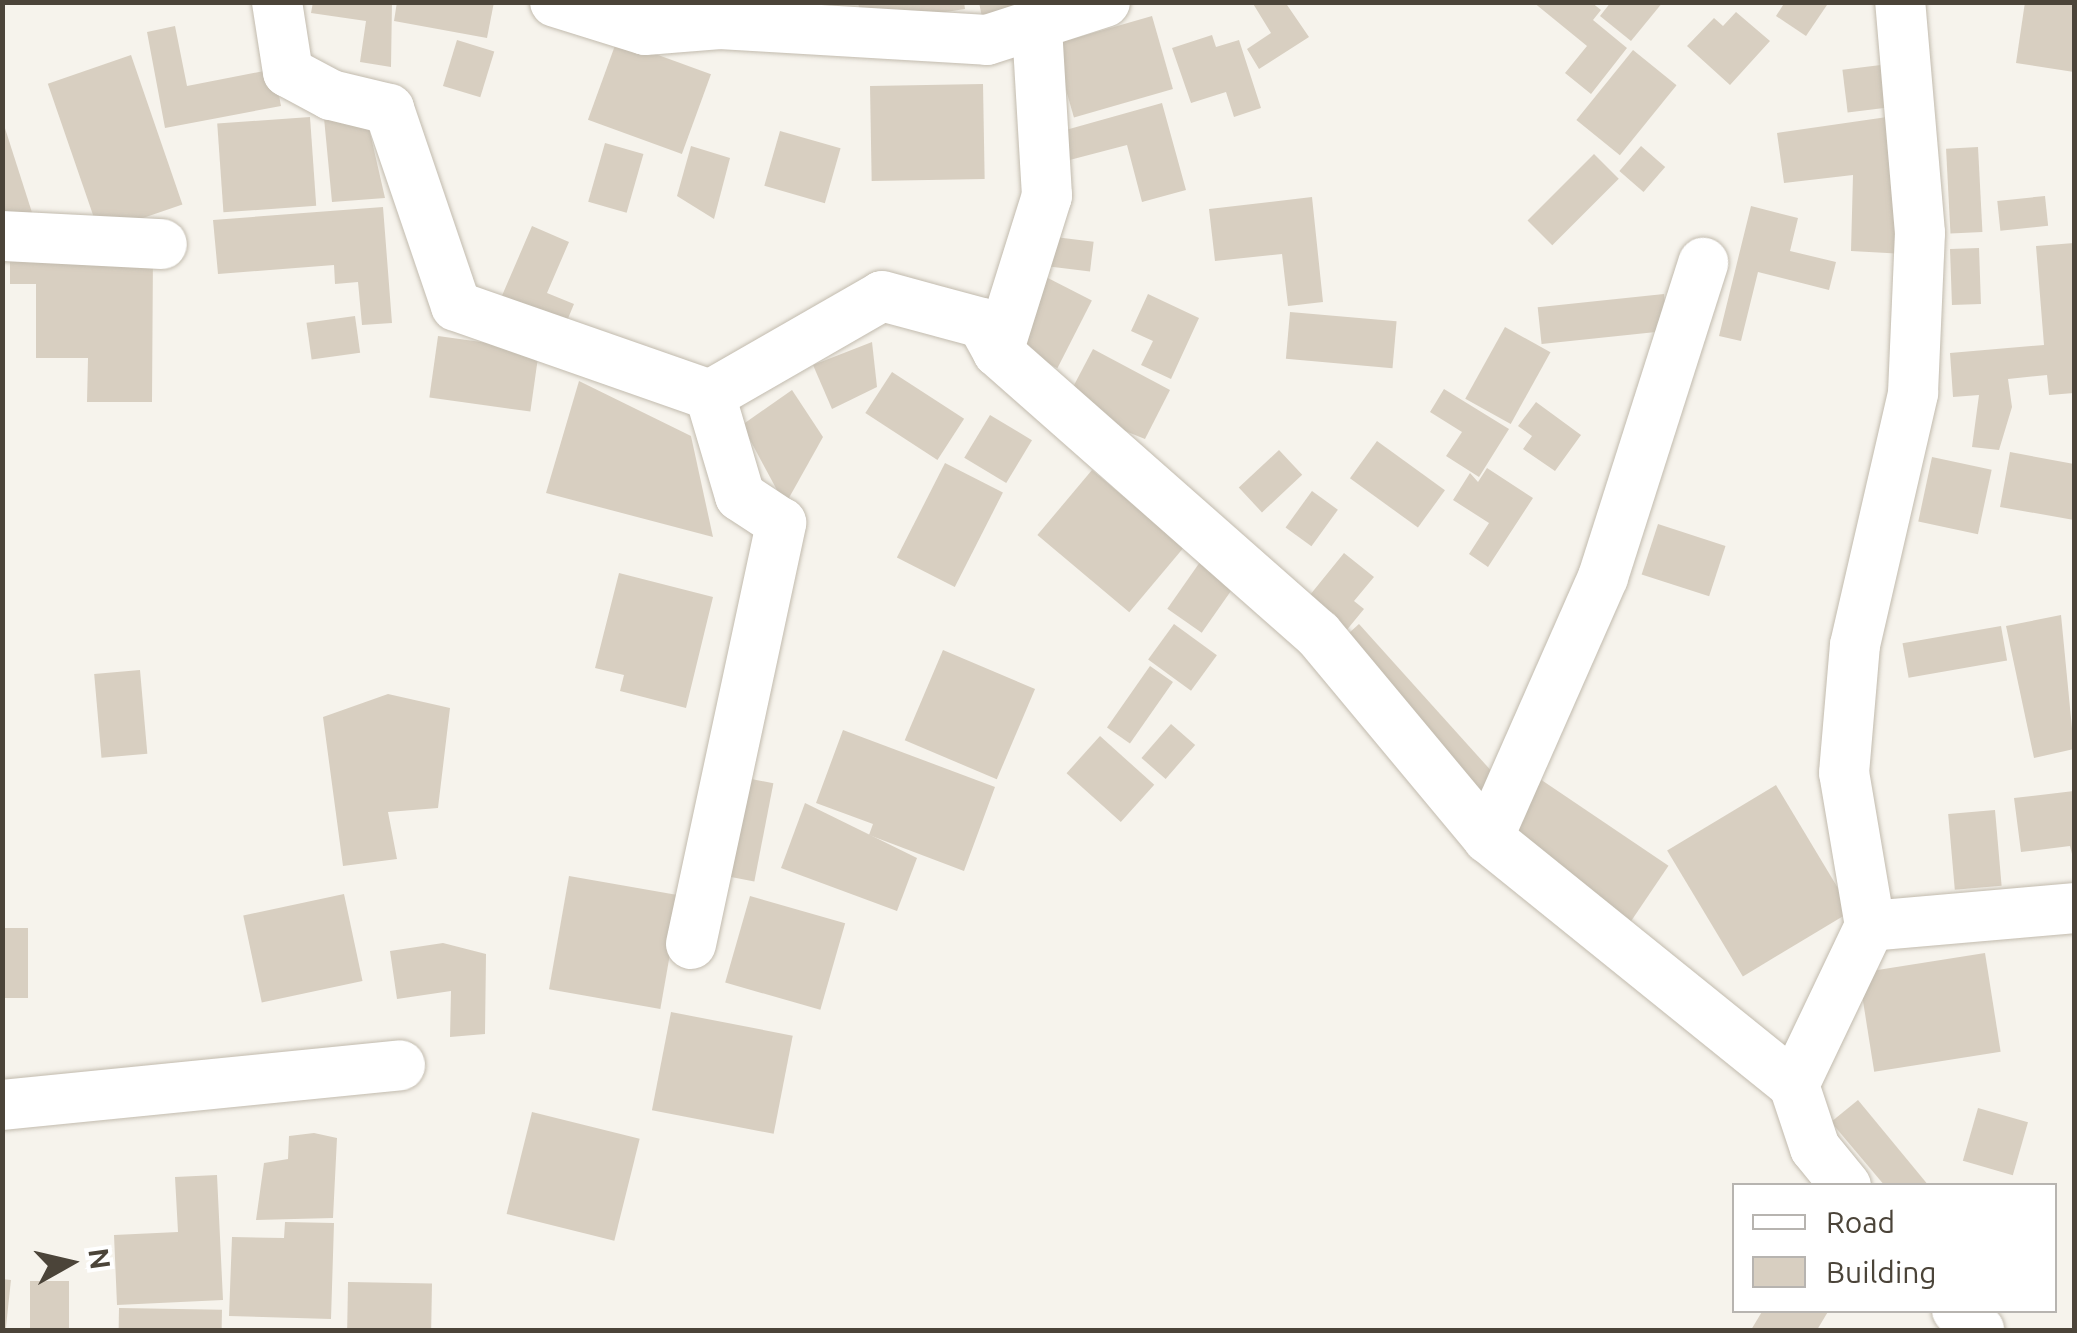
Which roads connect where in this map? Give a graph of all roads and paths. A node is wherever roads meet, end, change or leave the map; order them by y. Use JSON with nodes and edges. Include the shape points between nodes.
{"nodes":[{"id":1,"x":277,"y":2,"type":"edge"},
{"id":2,"x":554,"y":2,"type":"edge"},
{"id":3,"x":1104,"y":2,"type":"edge"},
{"id":4,"x":1900,"y":2,"type":"edge"},
{"id":5,"x":780,"y":15,"type":"edge"},
{"id":6,"x":1037,"y":30,"type":"junction"},
{"id":7,"x":2,"y":236,"type":"edge"},
{"id":8,"x":162,"y":244,"type":"dead end"},
{"id":9,"x":1702,"y":263,"type":"dead end"},
{"id":10,"x":998,"y":352,"type":"junction"},
{"id":11,"x":710,"y":395,"type":"junction"},
{"id":12,"x":1488,"y":838,"type":"junction"},
{"id":13,"x":2074,"y":908,"type":"edge"},
{"id":14,"x":1870,"y":926,"type":"junction"},
{"id":15,"x":691,"y":944,"type":"dead end"},
{"id":16,"x":400,"y":1065,"type":"dead end"},
{"id":17,"x":1794,"y":1085,"type":"junction"},
{"id":18,"x":2,"y":1105,"type":"edge"},
{"id":19,"x":1844,"y":1183,"type":"edge"},
{"id":20,"x":1960,"y":1313,"type":"edge"},
{"id":21,"x":1979,"y":1330,"type":"edge"}],
"edges":[{"from":1,"to":11,"type":"street","via":[[288,72],[331,95],[389,109],[456,306]]},
{"from":2,"to":5,"type":"street","via":[[645,30]]},
{"from":3,"to":6,"type":"street"},
{"from":4,"to":14,"type":"street","via":[[1920,232],[1913,393],[1856,645],[1844,773]]},
{"from":5,"to":6,"type":"street","via":[[988,40]]},
{"from":6,"to":10,"type":"street","via":[[1047,196]]},
{"from":7,"to":8,"type":"street"},
{"from":9,"to":12,"type":"street","via":[[1602,578]]},
{"from":10,"to":11,"type":"street","via":[[982,323],[882,296]]},
{"from":10,"to":12,"type":"street","via":[[1318,634]]},
{"from":11,"to":15,"type":"street","via":[[740,496],[781,523]]},
{"from":12,"to":17,"type":"street"},
{"from":13,"to":14,"type":"street"},
{"from":14,"to":17,"type":"street"},
{"from":16,"to":18,"type":"street"},
{"from":17,"to":19,"type":"street","via":[[1816,1148]]},
{"from":20,"to":21,"type":"street"}]}
